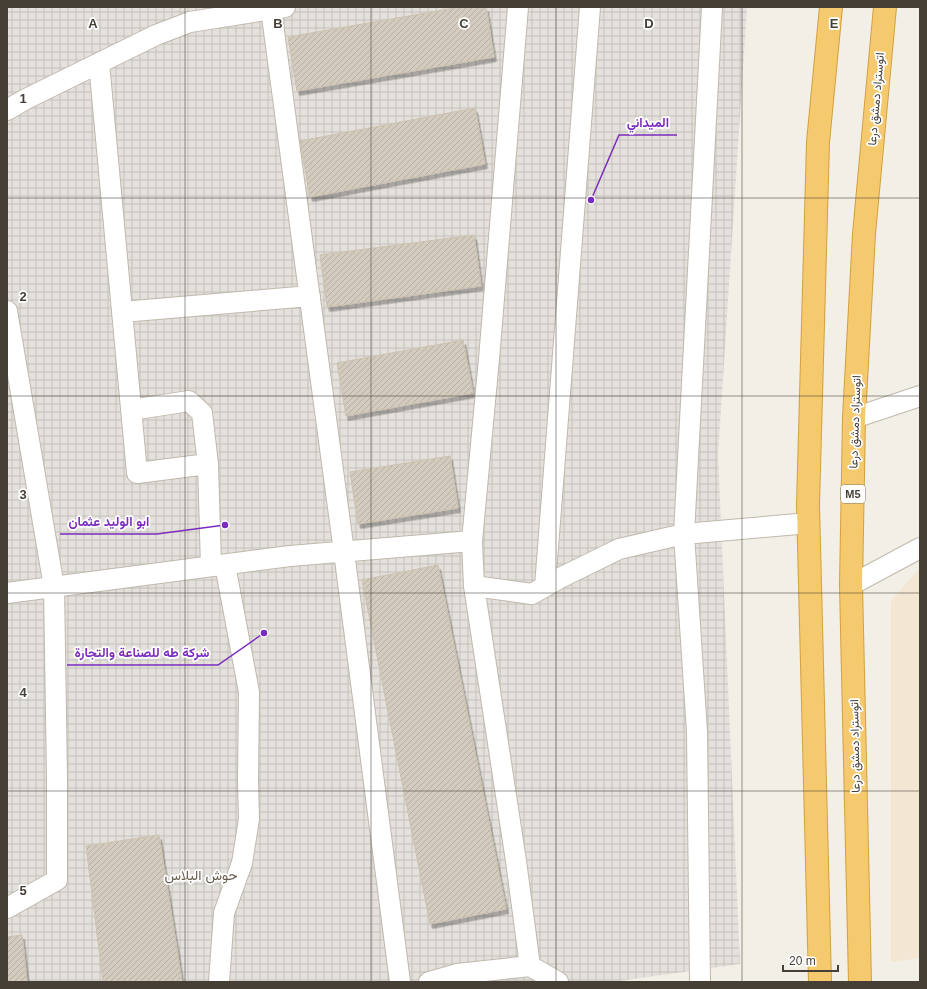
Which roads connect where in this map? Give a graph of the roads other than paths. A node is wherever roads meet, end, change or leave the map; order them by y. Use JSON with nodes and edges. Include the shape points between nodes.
{"nodes":[{"id":1,"x":518,"y":7,"type":"edge"},
{"id":2,"x":590,"y":7,"type":"edge"},
{"id":3,"x":712,"y":7,"type":"edge"},
{"id":4,"x":832,"y":7,"type":"edge"},
{"id":5,"x":885,"y":7,"type":"edge"},
{"id":6,"x":278,"y":8,"type":"edge"},
{"id":7,"x":99,"y":63,"type":"junction"},
{"id":8,"x":7,"y":110,"type":"edge"},
{"id":9,"x":310,"y":296,"type":"junction"},
{"id":10,"x":7,"y":311,"type":"edge"},
{"id":11,"x":122,"y":312,"type":"junction"},
{"id":12,"x":920,"y":396,"type":"edge"},
{"id":13,"x":131,"y":410,"type":"junction"},
{"id":14,"x":854,"y":418,"type":"junction"},
{"id":15,"x":208,"y":464,"type":"junction"},
{"id":16,"x":809,"y":523,"type":"junction"},
{"id":17,"x":684,"y":534,"type":"junction"},
{"id":18,"x":472,"y":541,"type":"junction"},
{"id":19,"x":920,"y":548,"type":"edge"},
{"id":20,"x":344,"y":552,"type":"junction"},
{"id":21,"x":218,"y":566,"type":"junction"},
{"id":22,"x":851,"y":585,"type":"junction"},
{"id":23,"x":474,"y":586,"type":"junction"},
{"id":24,"x":545,"y":586,"type":"junction"},
{"id":25,"x":54,"y":587,"type":"junction"},
{"id":26,"x":7,"y":593,"type":"edge"},
{"id":27,"x":7,"y":908,"type":"edge"},
{"id":28,"x":530,"y":966,"type":"junction"},
{"id":29,"x":219,"y":982,"type":"edge"},
{"id":30,"x":400,"y":982,"type":"edge"},
{"id":31,"x":429,"y":982,"type":"edge"},
{"id":32,"x":558,"y":982,"type":"edge"},
{"id":33,"x":700,"y":982,"type":"edge"},
{"id":34,"x":820,"y":982,"type":"edge"},
{"id":35,"x":860,"y":982,"type":"edge"}],
"edges":[{"from":1,"to":18,"type":"street"},
{"from":2,"to":24,"type":"street"},
{"from":3,"to":17,"type":"street"},
{"from":4,"to":16,"type":"highway","via":[[818,142]]},
{"from":5,"to":14,"type":"highway","name":"اتوستراد دمشق درعا","number":"M5","via":[[864,234]]},
{"from":6,"to":7,"type":"street","via":[[190,22],[156,35]]},
{"from":6,"to":9,"type":"street"},
{"from":7,"to":8,"type":"street"},
{"from":7,"to":11,"type":"street"},
{"from":9,"to":11,"type":"street"},
{"from":9,"to":20,"type":"street"},
{"from":10,"to":25,"type":"street"},
{"from":11,"to":13,"type":"street"},
{"from":12,"to":14,"type":"street"},
{"from":13,"to":15,"type":"street","via":[[189,401],[202,413]]},
{"from":13,"to":15,"type":"street","via":[[137,473]]},
{"from":14,"to":22,"type":"highway","name":"اتوستراد دمشق درعا","number":"M5"},
{"from":15,"to":21,"type":"street"},
{"from":16,"to":17,"type":"street"},
{"from":16,"to":34,"type":"highway"},
{"from":17,"to":24,"type":"street","via":[[619,549]]},
{"from":17,"to":33,"type":"street","via":[[697,732]]},
{"from":18,"to":20,"type":"street"},
{"from":18,"to":23,"type":"street"},
{"from":19,"to":22,"type":"street"},
{"from":20,"to":21,"type":"street"},
{"from":20,"to":30,"type":"street"},
{"from":21,"to":25,"type":"street"},
{"from":21,"to":29,"type":"street","via":[[249,692],[249,819],[242,863],[224,913]]},
{"from":22,"to":35,"type":"highway","name":"اتوستراد دمشق درعا","number":"M5"},
{"from":23,"to":24,"type":"street","via":[[532,594]]},
{"from":23,"to":28,"type":"street"},
{"from":25,"to":26,"type":"street"},
{"from":25,"to":27,"type":"street","via":[[57,880]]},
{"from":28,"to":31,"type":"street","via":[[457,974]]},
{"from":28,"to":32,"type":"street"}]}
